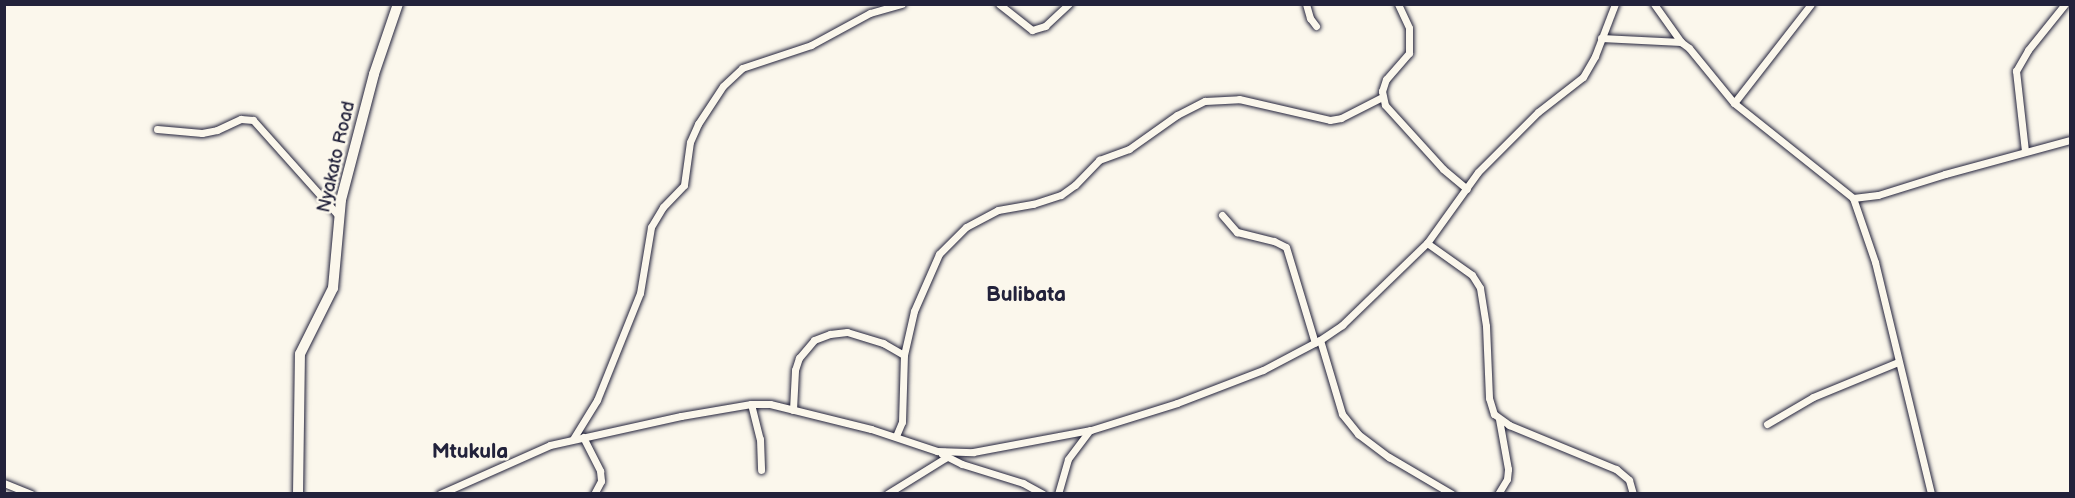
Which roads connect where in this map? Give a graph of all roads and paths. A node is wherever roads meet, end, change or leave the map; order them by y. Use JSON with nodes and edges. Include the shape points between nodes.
{"nodes":[{"id":1,"x":398,"y":4,"type":"edge"},
{"id":2,"x":902,"y":4,"type":"edge"},
{"id":3,"x":999,"y":4,"type":"edge"},
{"id":4,"x":1069,"y":4,"type":"edge"},
{"id":5,"x":1306,"y":4,"type":"edge"},
{"id":6,"x":1398,"y":4,"type":"edge"},
{"id":7,"x":1615,"y":4,"type":"edge"},
{"id":8,"x":1654,"y":4,"type":"edge"},
{"id":9,"x":1811,"y":4,"type":"edge"},
{"id":10,"x":2065,"y":4,"type":"edge"},
{"id":11,"x":1316,"y":26,"type":"dead end"},
{"id":12,"x":1601,"y":38,"type":"junction"},
{"id":13,"x":1681,"y":42,"type":"junction"},
{"id":14,"x":1382,"y":97,"type":"junction"},
{"id":15,"x":1734,"y":103,"type":"junction"},
{"id":16,"x":158,"y":129,"type":"dead end"},
{"id":17,"x":2070,"y":140,"type":"edge"},
{"id":18,"x":2025,"y":151,"type":"junction"},
{"id":19,"x":1467,"y":189,"type":"junction"},
{"id":20,"x":1853,"y":198,"type":"junction"},
{"id":21,"x":338,"y":215,"type":"junction"},
{"id":22,"x":1222,"y":215,"type":"dead end"},
{"id":23,"x":1427,"y":243,"type":"junction"},
{"id":24,"x":1317,"y":342,"type":"junction"},
{"id":25,"x":904,"y":355,"type":"junction"},
{"id":26,"x":1898,"y":362,"type":"junction"},
{"id":27,"x":750,"y":404,"type":"junction"},
{"id":28,"x":793,"y":410,"type":"junction"},
{"id":29,"x":1498,"y":419,"type":"junction"},
{"id":30,"x":1767,"y":424,"type":"dead end"},
{"id":31,"x":1091,"y":430,"type":"junction"},
{"id":32,"x":896,"y":436,"type":"junction"},
{"id":33,"x":583,"y":438,"type":"junction"},
{"id":34,"x":573,"y":439,"type":"junction"},
{"id":35,"x":937,"y":451,"type":"junction"},
{"id":36,"x":947,"y":457,"type":"junction"},
{"id":37,"x":761,"y":470,"type":"dead end"},
{"id":38,"x":4,"y":483,"type":"edge"},
{"id":39,"x":31,"y":494,"type":"edge"},
{"id":40,"x":298,"y":494,"type":"edge"},
{"id":41,"x":440,"y":494,"type":"edge"},
{"id":42,"x":594,"y":494,"type":"edge"},
{"id":43,"x":887,"y":494,"type":"edge"},
{"id":44,"x":1043,"y":494,"type":"edge"},
{"id":45,"x":1058,"y":494,"type":"edge"},
{"id":46,"x":1452,"y":494,"type":"edge"},
{"id":47,"x":1498,"y":494,"type":"edge"},
{"id":48,"x":1633,"y":494,"type":"edge"},
{"id":49,"x":1931,"y":494,"type":"edge"}],
"edges":[{"from":1,"to":21,"type":"street","name":"Nyakato Road","via":[[374,74]]},
{"from":2,"to":34,"type":"street","via":[[870,14],[811,45],[742,68],[723,86],[690,142],[684,185],[651,227],[640,293],[597,400]]},
{"from":3,"to":4,"type":"street","via":[[1032,30],[1045,26]]},
{"from":5,"to":11,"type":"street"},
{"from":6,"to":14,"type":"street","via":[[1408,28],[1409,53],[1386,79]]},
{"from":7,"to":12,"type":"street"},
{"from":8,"to":13,"type":"street"},
{"from":9,"to":15,"type":"street"},
{"from":10,"to":18,"type":"street","via":[[2016,71]]},
{"from":12,"to":13,"type":"street"},
{"from":12,"to":19,"type":"street","via":[[1583,77],[1518,130]]},
{"from":13,"to":15,"type":"street"},
{"from":14,"to":19,"type":"street","via":[[1443,170]]},
{"from":14,"to":25,"type":"street","via":[[1330,120],[1239,99],[1205,101],[1177,115],[1129,149],[1099,160],[1061,195],[982,217],[939,254],[914,311]]},
{"from":15,"to":20,"type":"street"},
{"from":16,"to":21,"type":"street","via":[[202,133],[241,119],[253,120]]},
{"from":17,"to":18,"type":"street"},
{"from":18,"to":20,"type":"street","via":[[1901,189]]},
{"from":19,"to":23,"type":"street"},
{"from":20,"to":26,"type":"street","via":[[1875,262]]},
{"from":21,"to":40,"type":"street","name":"Nyakato Road","via":[[333,288],[304,342],[298,364]]},
{"from":22,"to":24,"type":"street","via":[[1237,232],[1286,247]]},
{"from":23,"to":24,"type":"street","via":[[1366,303]]},
{"from":23,"to":29,"type":"street","via":[[1472,275],[1480,288],[1489,398]]},
{"from":24,"to":31,"type":"street","via":[[1237,380]]},
{"from":24,"to":46,"type":"street","via":[[1342,414],[1358,434]]},
{"from":25,"to":28,"type":"street","via":[[883,343],[847,332],[814,340],[798,358]]},
{"from":25,"to":32,"type":"street","via":[[903,414]]},
{"from":26,"to":30,"type":"street","via":[[1812,397]]},
{"from":26,"to":49,"type":"street"},
{"from":27,"to":28,"type":"street"},
{"from":27,"to":33,"type":"street"},
{"from":27,"to":37,"type":"street","via":[[760,439]]},
{"from":28,"to":32,"type":"street"},
{"from":29,"to":47,"type":"street","via":[[1508,469]]},
{"from":29,"to":48,"type":"street","via":[[1616,469],[1629,480]]},
{"from":31,"to":35,"type":"street","via":[[973,452]]},
{"from":31,"to":45,"type":"street","via":[[1068,459]]},
{"from":32,"to":35,"type":"street"},
{"from":33,"to":34,"type":"street"},
{"from":33,"to":42,"type":"street","via":[[600,471],[601,481]]},
{"from":34,"to":41,"type":"street","via":[[529,453]]},
{"from":35,"to":36,"type":"street"},
{"from":36,"to":43,"type":"street"},
{"from":36,"to":44,"type":"street","via":[[1023,483]]},
{"from":38,"to":39,"type":"street"}]}
